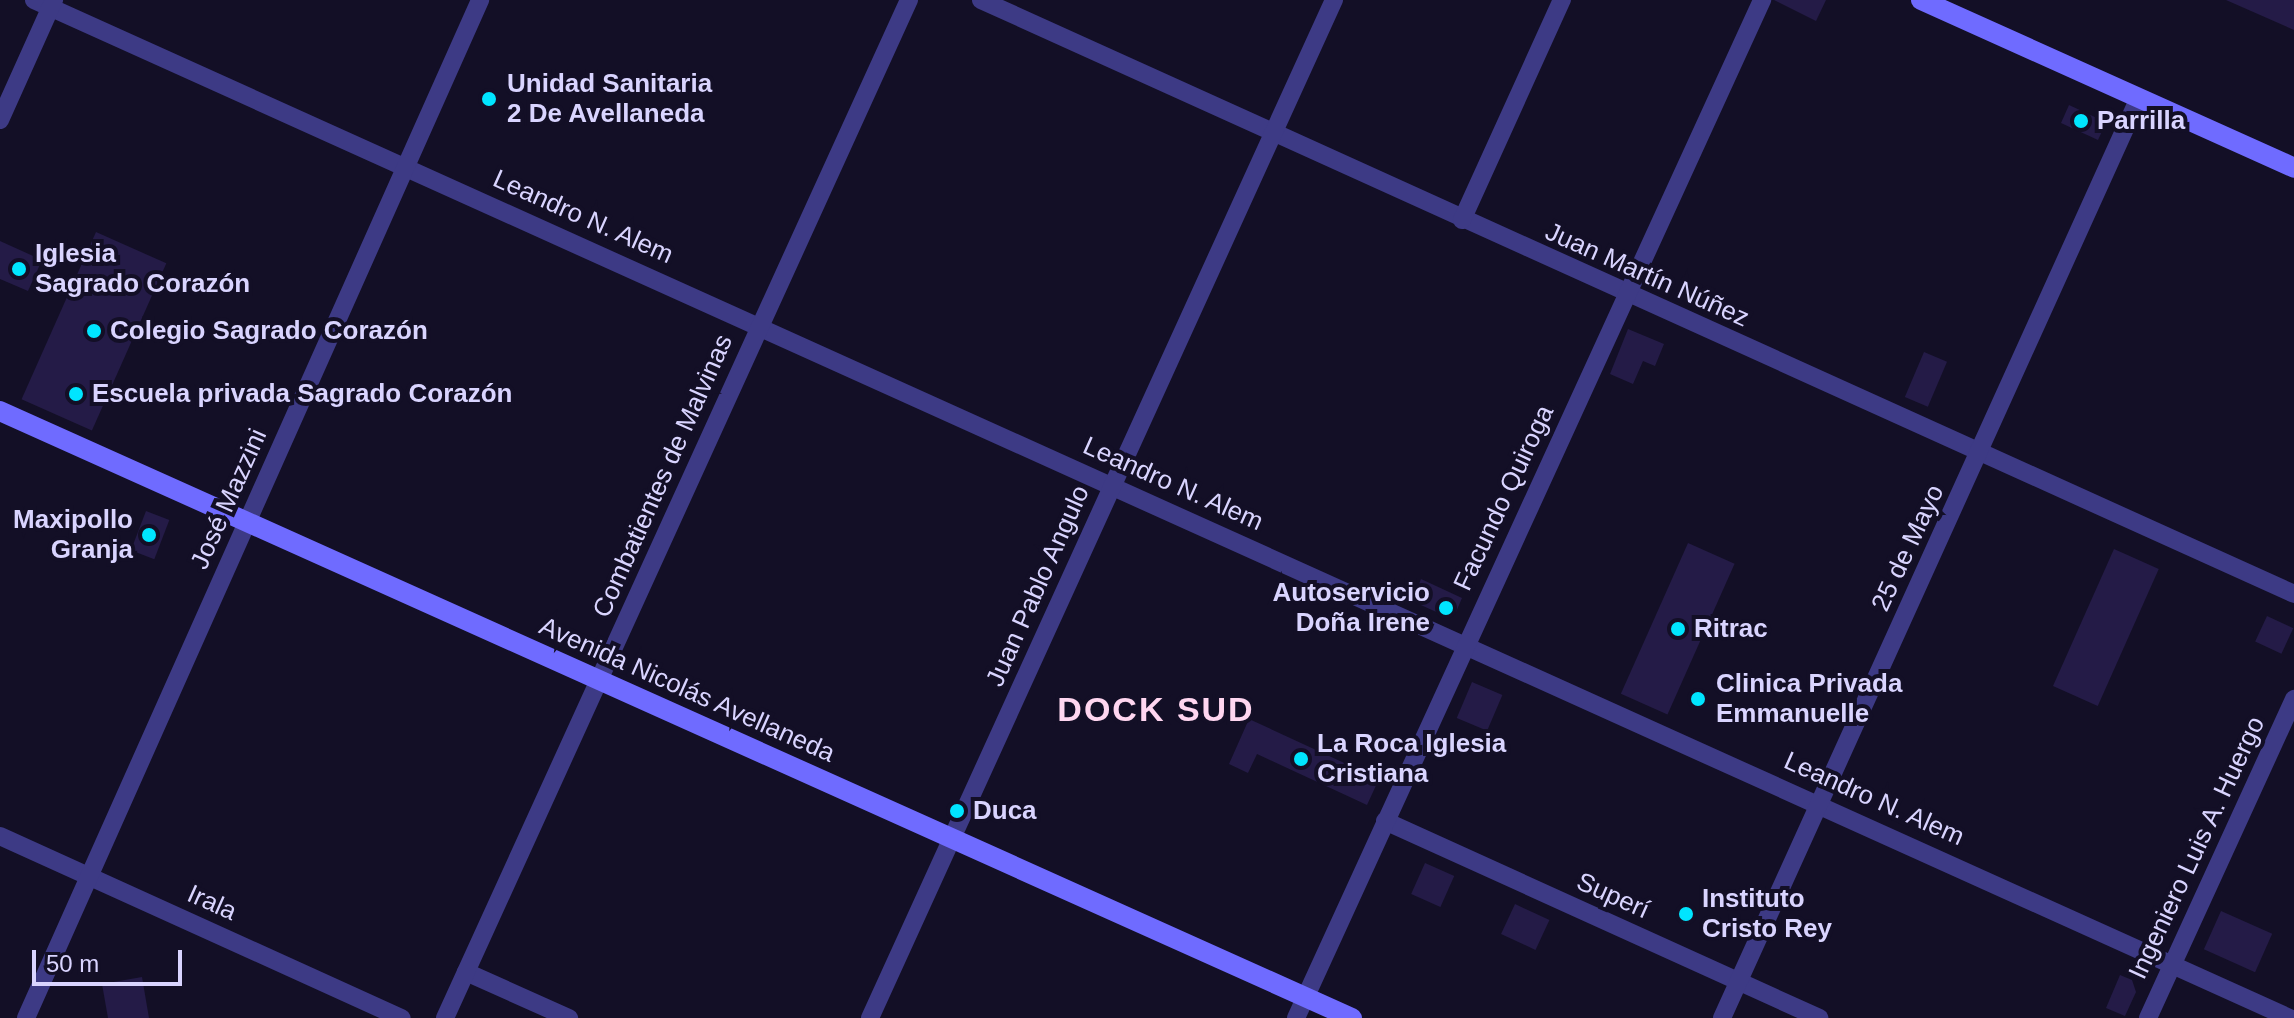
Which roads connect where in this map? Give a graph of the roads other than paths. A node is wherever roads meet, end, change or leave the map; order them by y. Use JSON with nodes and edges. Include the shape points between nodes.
{"nodes":[{"id":1,"x":480,"y":0,"type":"edge"},
{"id":2,"x":909,"y":0,"type":"edge"},
{"id":3,"x":981,"y":0,"type":"edge"},
{"id":4,"x":1334,"y":0,"type":"edge"},
{"id":5,"x":1562,"y":0,"type":"edge"},
{"id":6,"x":1762,"y":0,"type":"edge"},
{"id":7,"x":1921,"y":0,"type":"edge"},
{"id":8,"x":46,"y":3,"type":"edge"},
{"id":9,"x":2139,"y":98,"type":"junction"},
{"id":10,"x":0,"y":120,"type":"edge"},
{"id":11,"x":1275,"y":134,"type":"junction"},
{"id":12,"x":404,"y":166,"type":"junction"},
{"id":13,"x":2294,"y":168,"type":"edge"},
{"id":14,"x":1462,"y":220,"type":"junction"},
{"id":15,"x":1626,"y":294,"type":"junction"},
{"id":16,"x":760,"y":325,"type":"junction"},
{"id":17,"x":0,"y":411,"type":"edge"},
{"id":18,"x":1980,"y":454,"type":"junction"},
{"id":19,"x":1112,"y":484,"type":"junction"},
{"id":20,"x":247,"y":522,"type":"junction"},
{"id":21,"x":2294,"y":594,"type":"edge"},
{"id":22,"x":1465,"y":645,"type":"junction"},
{"id":23,"x":599,"y":680,"type":"junction"},
{"id":24,"x":2294,"y":699,"type":"edge"},
{"id":25,"x":1820,"y":803,"type":"junction"},
{"id":26,"x":1385,"y":821,"type":"junction"},
{"id":27,"x":0,"y":836,"type":"edge"},
{"id":28,"x":954,"y":837,"type":"junction"},
{"id":29,"x":89,"y":876,"type":"junction"},
{"id":30,"x":2172,"y":964,"type":"junction"},
{"id":31,"x":466,"y":972,"type":"junction"},
{"id":32,"x":1739,"y":982,"type":"junction"},
{"id":33,"x":1306,"y":997,"type":"junction"},
{"id":34,"x":26,"y":1018,"type":"edge"},
{"id":35,"x":402,"y":1018,"type":"edge"},
{"id":36,"x":445,"y":1018,"type":"edge"},
{"id":37,"x":569,"y":1018,"type":"edge"},
{"id":38,"x":870,"y":1018,"type":"edge"},
{"id":39,"x":1296,"y":1018,"type":"edge"},
{"id":40,"x":1352,"y":1018,"type":"edge"},
{"id":41,"x":1722,"y":1018,"type":"edge"},
{"id":42,"x":1819,"y":1018,"type":"edge"},
{"id":43,"x":2148,"y":1018,"type":"edge"},
{"id":44,"x":2290,"y":1018,"type":"edge"}],
"edges":[{"from":1,"to":12,"type":"street","name":"José Mazzini"},
{"from":2,"to":16,"type":"street","name":"Combatientes de Malvinas"},
{"from":3,"to":11,"type":"street","name":"Juan Martín Núñez"},
{"from":4,"to":11,"type":"street","name":"Juan Pablo Angulo"},
{"from":5,"to":14,"type":"street"},
{"from":6,"to":15,"type":"street","name":"Facundo Quiroga"},
{"from":7,"to":9,"type":"main road"},
{"from":8,"to":10,"type":"street"},
{"from":8,"to":12,"type":"street","name":"Leandro N. Alem"},
{"from":9,"to":13,"type":"main road"},
{"from":9,"to":18,"type":"street","name":"25 de Mayo"},
{"from":11,"to":14,"type":"street","name":"Juan Martín Núñez"},
{"from":11,"to":19,"type":"street","name":"Juan Pablo Angulo"},
{"from":12,"to":16,"type":"street","name":"Leandro N. Alem"},
{"from":12,"to":20,"type":"street","name":"José Mazzini"},
{"from":14,"to":15,"type":"street","name":"Juan Martín Núñez"},
{"from":15,"to":18,"type":"street","name":"Juan Martín Núñez"},
{"from":15,"to":22,"type":"street","name":"Facundo Quiroga"},
{"from":16,"to":19,"type":"street","name":"Leandro N. Alem"},
{"from":16,"to":23,"type":"street","name":"Combatientes de Malvinas"},
{"from":17,"to":20,"type":"main road","name":"Avenida Nicolás Avellaneda"},
{"from":18,"to":21,"type":"street","name":"Juan Martín Núñez"},
{"from":18,"to":25,"type":"street","name":"25 de Mayo"},
{"from":19,"to":22,"type":"street","name":"Leandro N. Alem"},
{"from":19,"to":28,"type":"street","name":"Juan Pablo Angulo"},
{"from":20,"to":23,"type":"main road","name":"Avenida Nicolás Avellaneda"},
{"from":20,"to":29,"type":"street","name":"José Mazzini"},
{"from":22,"to":25,"type":"street","name":"Leandro N. Alem"},
{"from":22,"to":26,"type":"street","name":"Facundo Quiroga"},
{"from":23,"to":28,"type":"main road","name":"Avenida Nicolás Avellaneda"},
{"from":23,"to":31,"type":"street","name":"Combatientes de Malvinas"},
{"from":24,"to":30,"type":"street","name":"Ingeniero Luis A. Huergo"},
{"from":25,"to":30,"type":"street","name":"Leandro N. Alem"},
{"from":25,"to":32,"type":"street","name":"25 de Mayo"},
{"from":26,"to":32,"type":"street","name":"Superí"},
{"from":26,"to":33,"type":"street","name":"Facundo Quiroga"},
{"from":27,"to":29,"type":"street","name":"Irala"},
{"from":28,"to":33,"type":"main road","name":"Avenida Nicolás Avellaneda"},
{"from":28,"to":38,"type":"street","name":"Juan Pablo Angulo"},
{"from":29,"to":34,"type":"street","name":"José Mazzini"},
{"from":29,"to":35,"type":"street","name":"Irala"},
{"from":30,"to":43,"type":"street","name":"Ingeniero Luis A. Huergo"},
{"from":30,"to":44,"type":"street","name":"Leandro N. Alem"},
{"from":31,"to":36,"type":"street","name":"Combatientes de Malvinas"},
{"from":31,"to":37,"type":"street"},
{"from":32,"to":41,"type":"street","name":"25 de Mayo"},
{"from":32,"to":42,"type":"street","name":"Superí"},
{"from":33,"to":39,"type":"street","name":"Facundo Quiroga"},
{"from":33,"to":40,"type":"main road","name":"Avenida Nicolás Avellaneda"}]}
